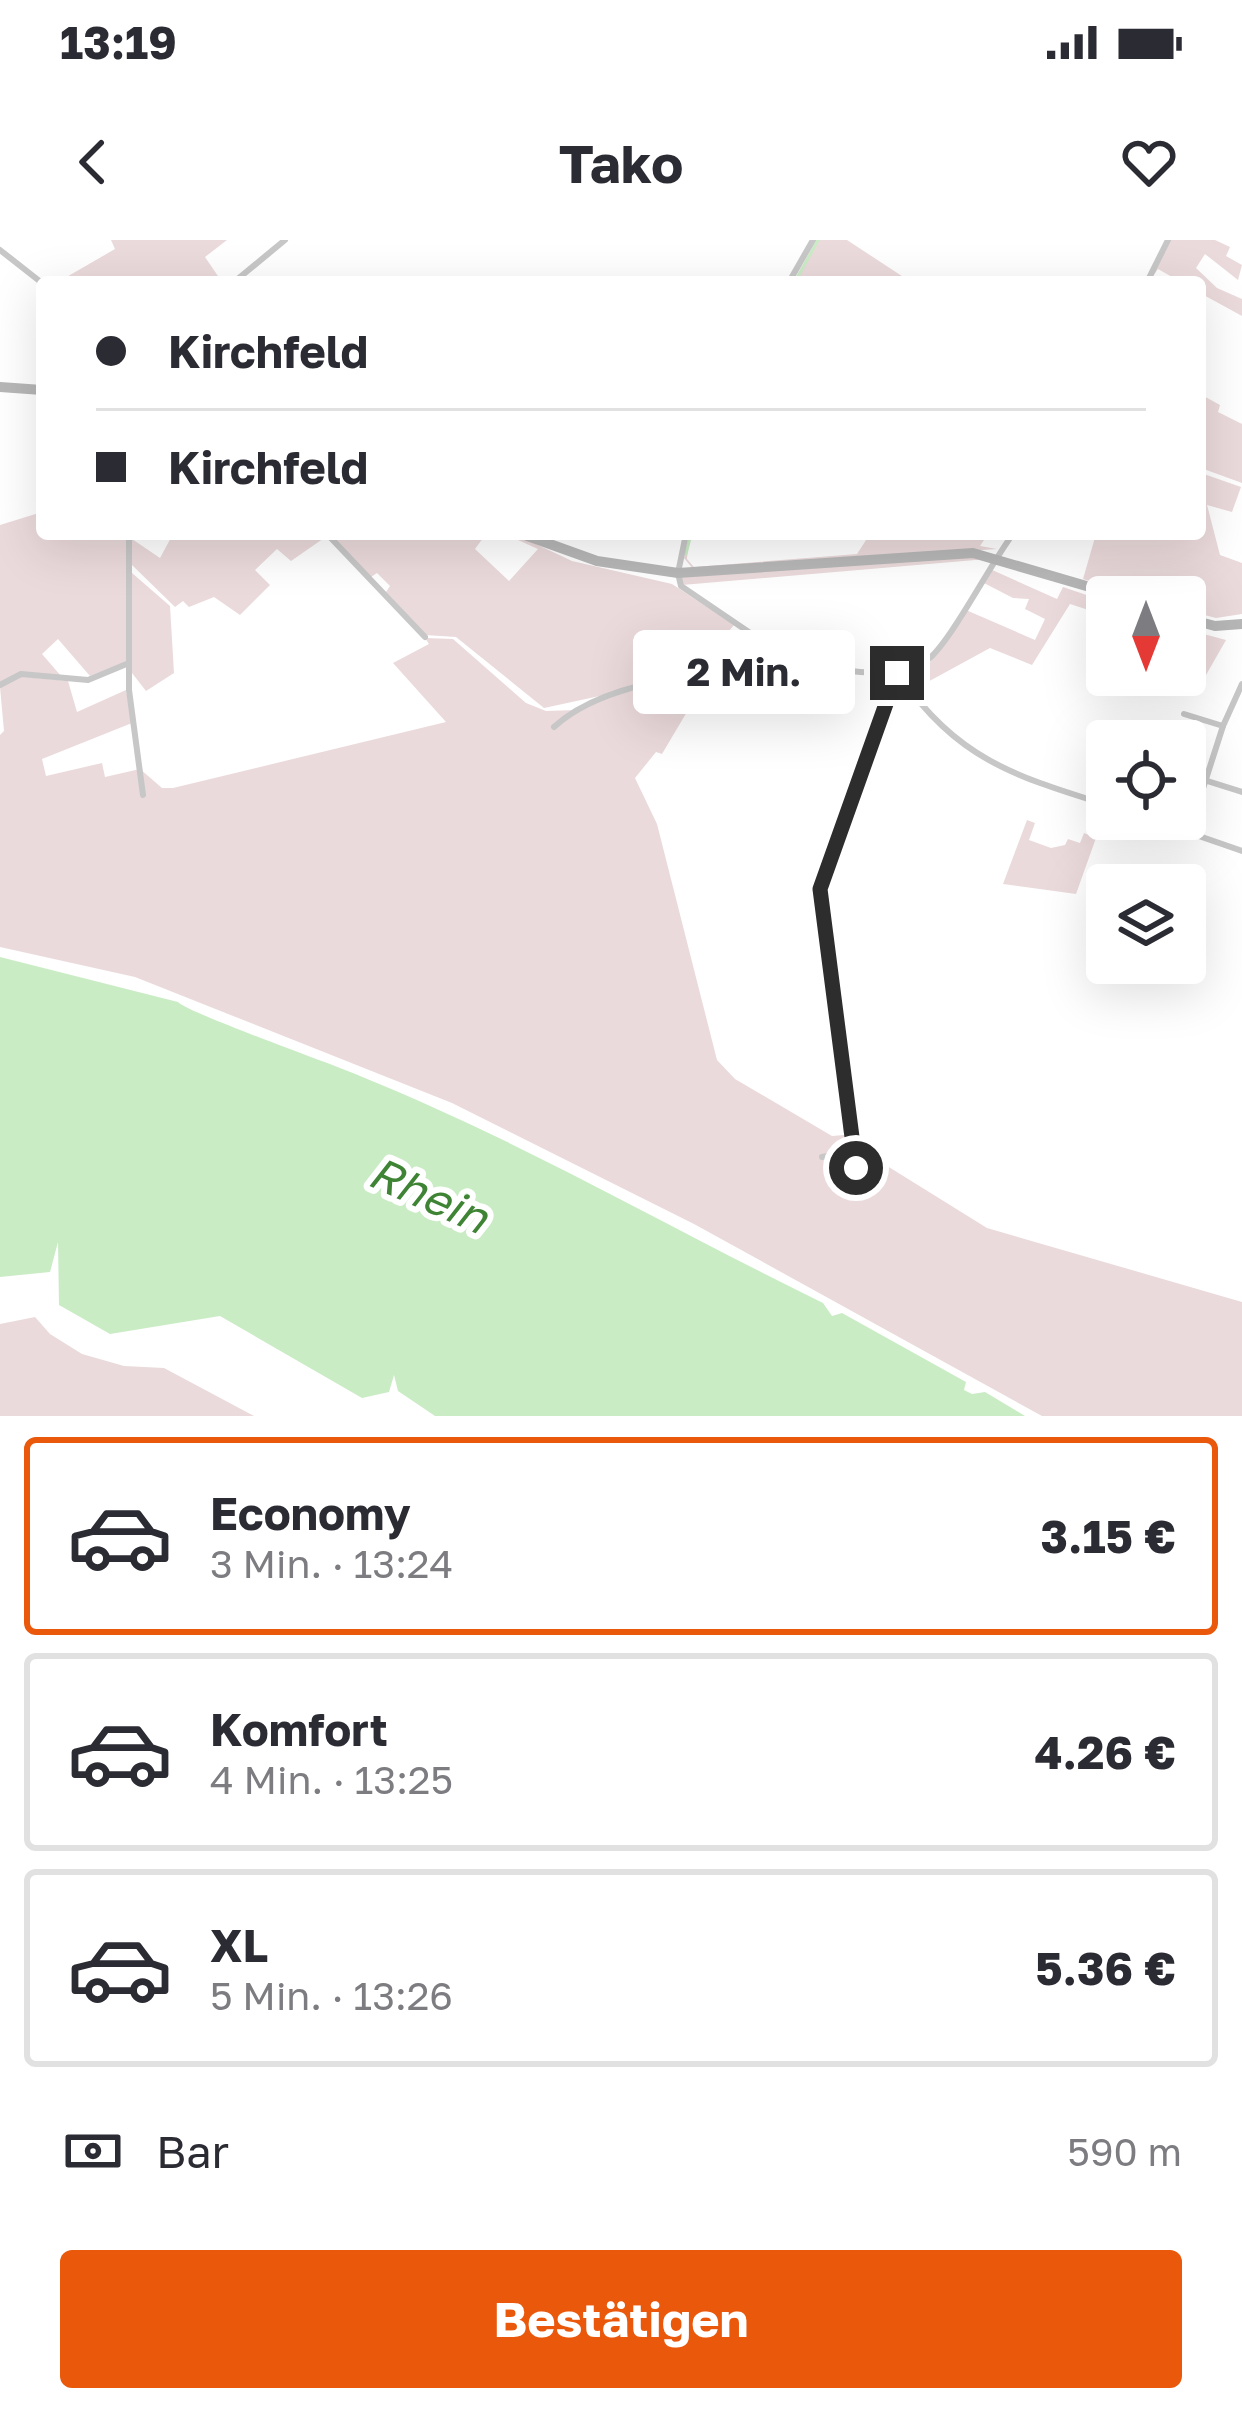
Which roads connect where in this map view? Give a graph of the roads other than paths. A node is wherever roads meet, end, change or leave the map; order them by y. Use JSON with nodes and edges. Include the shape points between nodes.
{"nodes":[{"id":1,"x":285,"y":240,"type":"edge"},
{"id":2,"x":813,"y":240,"type":"edge"},
{"id":3,"x":1168,"y":240,"type":"edge"},
{"id":4,"x":0,"y":250,"type":"edge"},
{"id":5,"x":241,"y":276,"type":"edge"},
{"id":6,"x":792,"y":276,"type":"edge"},
{"id":7,"x":1151,"y":276,"type":"edge"},
{"id":8,"x":36,"y":278,"type":"edge"},
{"id":9,"x":0,"y":387,"type":"edge"},
{"id":10,"x":36,"y":390,"type":"edge"},
{"id":11,"x":129,"y":540,"type":"edge"},
{"id":12,"x":333,"y":540,"type":"edge"},
{"id":13,"x":539,"y":540,"type":"edge"},
{"id":14,"x":685,"y":540,"type":"edge"},
{"id":15,"x":1008,"y":540,"type":"edge"},
{"id":16,"x":996,"y":556,"type":"junction"},
{"id":17,"x":678,"y":573,"type":"junction"},
{"id":18,"x":1086,"y":585,"type":"edge"},
{"id":19,"x":1206,"y":624,"type":"edge"},
{"id":20,"x":1242,"y":624,"type":"edge"},
{"id":21,"x":425,"y":637,"type":"dead end"},
{"id":22,"x":129,"y":663,"type":"junction"},
{"id":23,"x":803,"y":669,"type":"junction"},
{"id":24,"x":897,"y":673,"type":"junction"},
{"id":25,"x":1242,"y":684,"type":"edge"},
{"id":26,"x":0,"y":686,"type":"edge"},
{"id":27,"x":1184,"y":714,"type":"dead end"},
{"id":28,"x":1223,"y":726,"type":"junction"},
{"id":29,"x":554,"y":727,"type":"dead end"},
{"id":30,"x":1206,"y":777,"type":"edge"},
{"id":31,"x":1206,"y":780,"type":"edge"},
{"id":32,"x":1242,"y":792,"type":"edge"},
{"id":33,"x":143,"y":795,"type":"dead end"},
{"id":34,"x":1086,"y":797,"type":"edge"},
{"id":35,"x":1206,"y":838,"type":"edge"},
{"id":36,"x":1242,"y":851,"type":"edge"},
{"id":37,"x":851,"y":1152,"type":"junction"},
{"id":38,"x":822,"y":1157,"type":"dead end"},
{"id":39,"x":862,"y":1178,"type":"dead end"}],
"edges":[{"from":1,"to":5,"type":"street"},
{"from":2,"to":6,"type":"street"},
{"from":3,"to":7,"type":"street"},
{"from":4,"to":8,"type":"street"},
{"from":9,"to":10,"type":"main road"},
{"from":11,"to":22,"type":"street"},
{"from":12,"to":21,"type":"street"},
{"from":13,"to":17,"type":"main road","via":[[597,561]]},
{"from":14,"to":17,"type":"street"},
{"from":15,"to":16,"type":"street"},
{"from":16,"to":17,"type":"main road","via":[[936,553]]},
{"from":16,"to":18,"type":"main road"},
{"from":16,"to":24,"type":"street","via":[[936,652]]},
{"from":17,"to":23,"type":"street","via":[[681,586]]},
{"from":19,"to":20,"type":"main road"},
{"from":22,"to":26,"type":"street","via":[[88,680],[22,674]]},
{"from":22,"to":33,"type":"street"},
{"from":23,"to":24,"type":"street"},
{"from":23,"to":29,"type":"street","via":[[619,692],[585,701]]},
{"from":24,"to":34,"type":"street","via":[[964,748]]},
{"from":24,"to":37,"type":"street","via":[[820,889]]},
{"from":25,"to":28,"type":"street"},
{"from":27,"to":28,"type":"street"},
{"from":28,"to":30,"type":"street"},
{"from":31,"to":32,"type":"street"},
{"from":35,"to":36,"type":"street"},
{"from":37,"to":38,"type":"street"},
{"from":37,"to":39,"type":"street"}]}
